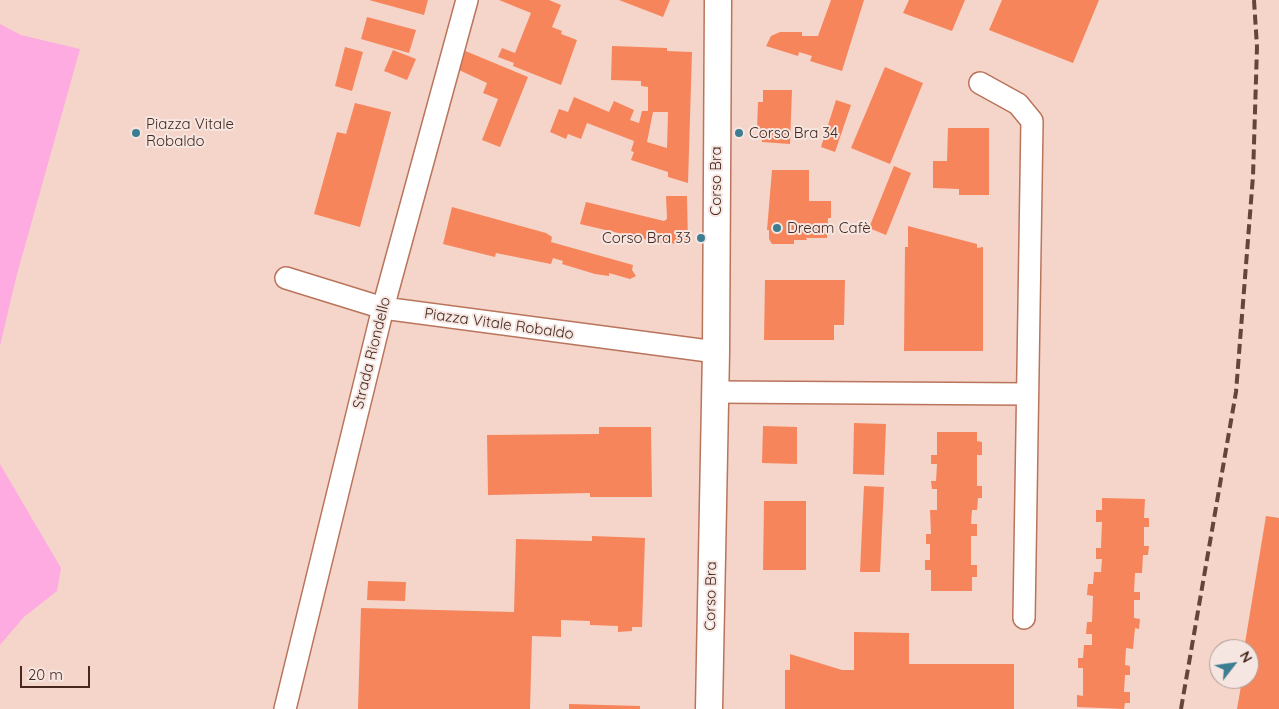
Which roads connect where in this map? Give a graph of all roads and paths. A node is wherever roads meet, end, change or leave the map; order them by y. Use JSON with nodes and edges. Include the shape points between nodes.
{"nodes":[{"id":1,"x":467,"y":0,"type":"edge"},
{"id":2,"x":718,"y":0,"type":"edge"},
{"id":3,"x":980,"y":83,"type":"dead end"},
{"id":4,"x":286,"y":278,"type":"dead end"},
{"id":5,"x":383,"y":308,"type":"junction"},
{"id":6,"x":716,"y":352,"type":"junction"},
{"id":7,"x":715,"y":392,"type":"junction"},
{"id":8,"x":1027,"y":394,"type":"junction"},
{"id":9,"x":1024,"y":618,"type":"dead end"},
{"id":10,"x":285,"y":709,"type":"edge"},
{"id":11,"x":709,"y":709,"type":"edge"}],
"edges":[{"from":1,"to":5,"type":"street","name":"Strada Riondello"},
{"from":2,"to":6,"type":"street","name":"Corso Bra"},
{"from":3,"to":8,"type":"street","via":[[1018,104],[1032,121]]},
{"from":4,"to":5,"type":"street","name":"Piazza Vitale Robaldo"},
{"from":5,"to":6,"type":"street","name":"Piazza Vitale Robaldo"},
{"from":5,"to":10,"type":"street","name":"Strada Riondello"},
{"from":6,"to":7,"type":"street","name":"Corso Bra"},
{"from":7,"to":8,"type":"street"},
{"from":7,"to":11,"type":"street","name":"Corso Bra"},
{"from":8,"to":9,"type":"street"}]}
